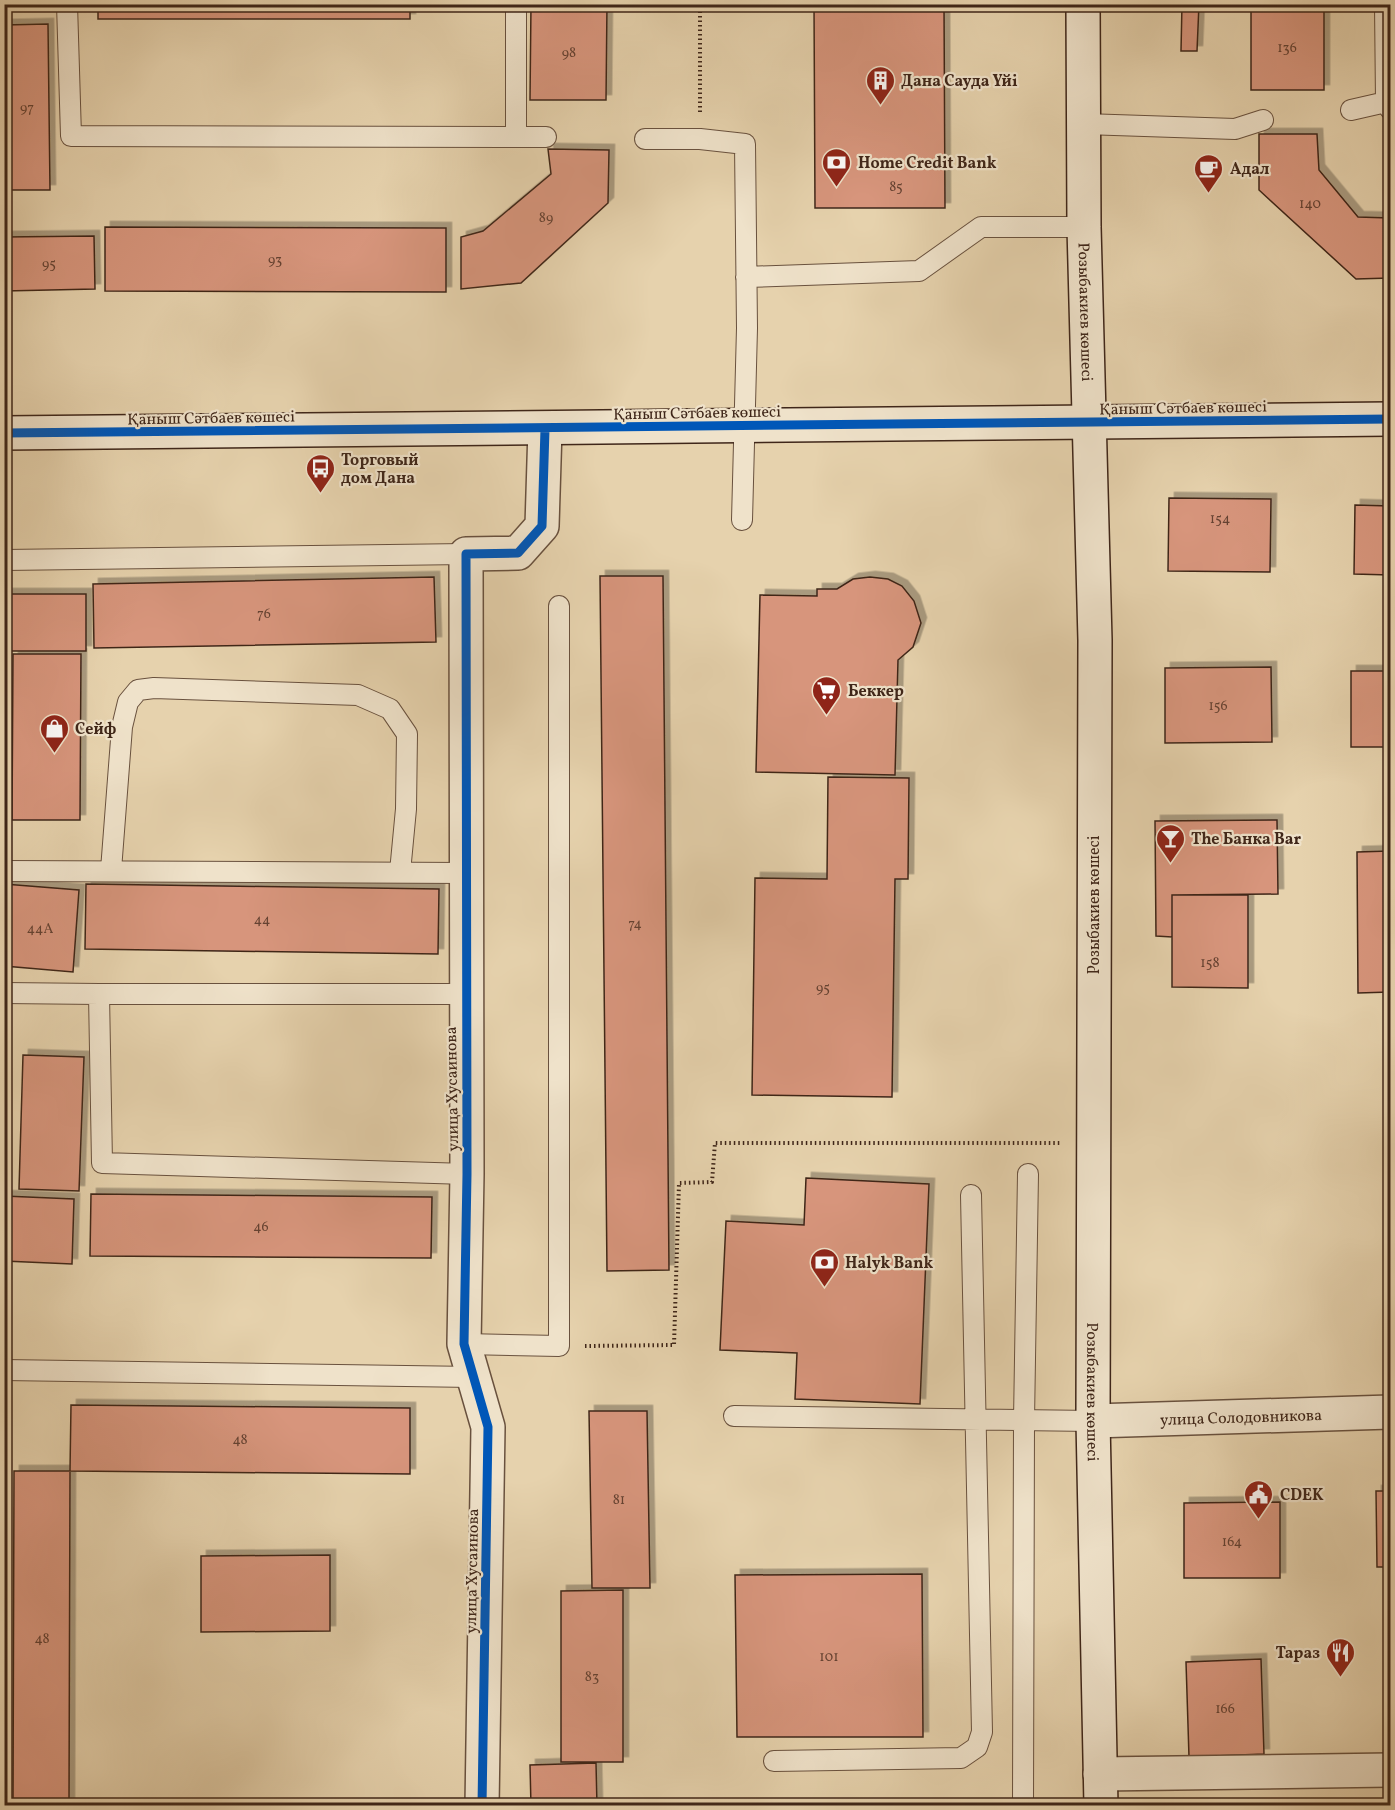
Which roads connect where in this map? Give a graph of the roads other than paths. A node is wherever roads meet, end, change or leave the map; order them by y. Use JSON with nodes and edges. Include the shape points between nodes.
{"nodes":[{"id":1,"x":67,"y":4,"type":"edge"},
{"id":2,"x":516,"y":4,"type":"edge"},
{"id":3,"x":1083,"y":4,"type":"edge"},
{"id":4,"x":1387,"y":7,"type":"edge"},
{"id":5,"x":1388,"y":106,"type":"edge"},
{"id":6,"x":1351,"y":110,"type":"dead end"},
{"id":7,"x":1263,"y":120,"type":"dead end"},
{"id":8,"x":1084,"y":124,"type":"junction"},
{"id":9,"x":516,"y":136,"type":"junction"},
{"id":10,"x":546,"y":137,"type":"dead end"},
{"id":11,"x":645,"y":140,"type":"dead end"},
{"id":12,"x":1084,"y":227,"type":"junction"},
{"id":13,"x":746,"y":277,"type":"junction"},
{"id":14,"x":1390,"y":419,"type":"edge"},
{"id":15,"x":1091,"y":423,"type":"junction"},
{"id":16,"x":744,"y":427,"type":"junction"},
{"id":17,"x":545,"y":429,"type":"junction"},
{"id":18,"x":4,"y":434,"type":"edge"},
{"id":19,"x":742,"y":520,"type":"dead end"},
{"id":20,"x":466,"y":554,"type":"junction"},
{"id":21,"x":4,"y":560,"type":"edge"},
{"id":22,"x":558,"y":606,"type":"dead end"},
{"id":23,"x":111,"y":870,"type":"junction"},
{"id":24,"x":4,"y":871,"type":"edge"},
{"id":25,"x":400,"y":872,"type":"junction"},
{"id":26,"x":466,"y":873,"type":"junction"},
{"id":27,"x":4,"y":993,"type":"edge"},
{"id":28,"x":99,"y":994,"type":"junction"},
{"id":29,"x":465,"y":994,"type":"junction"},
{"id":30,"x":467,"y":1174,"type":"junction"},
{"id":31,"x":1029,"y":1174,"type":"dead end"},
{"id":32,"x":971,"y":1195,"type":"dead end"},
{"id":33,"x":464,"y":1344,"type":"junction"},
{"id":34,"x":4,"y":1370,"type":"edge"},
{"id":35,"x":473,"y":1377,"type":"junction"},
{"id":36,"x":1390,"y":1412,"type":"edge"},
{"id":37,"x":734,"y":1416,"type":"dead end"},
{"id":38,"x":976,"y":1418,"type":"junction"},
{"id":39,"x":1024,"y":1420,"type":"junction"},
{"id":40,"x":1093,"y":1421,"type":"junction"},
{"id":41,"x":774,"y":1761,"type":"dead end"},
{"id":42,"x":1390,"y":1770,"type":"edge"},
{"id":43,"x":1100,"y":1790,"type":"edge"},
{"id":44,"x":482,"y":1806,"type":"edge"},
{"id":45,"x":1023,"y":1806,"type":"edge"}],
"edges":[{"from":1,"to":9,"type":"lane","via":[[71,136]]},
{"from":2,"to":9,"type":"lane"},
{"from":3,"to":8,"type":"main road","name":"Розыбакиев көшесі"},
{"from":4,"to":5,"type":"lane"},
{"from":5,"to":6,"type":"lane"},
{"from":7,"to":8,"type":"lane","via":[[1235,129]]},
{"from":8,"to":12,"type":"main road","name":"Розыбакиев көшесі"},
{"from":9,"to":10,"type":"lane"},
{"from":11,"to":13,"type":"lane","via":[[700,139],[744,144]]},
{"from":12,"to":13,"type":"lane","via":[[981,227],[919,271]]},
{"from":12,"to":15,"type":"main road","name":"Розыбакиев көшесі"},
{"from":13,"to":16,"type":"lane"},
{"from":14,"to":15,"type":"main road","name":"Қаныш Сәтбаев көшесі"},
{"from":15,"to":16,"type":"main road","name":"Қаныш Сәтбаев көшесі"},
{"from":15,"to":40,"type":"main road","name":"Розыбакиев көшесі","via":[[1095,640]]},
{"from":16,"to":17,"type":"main road","name":"Қаныш Сәтбаев көшесі"},
{"from":16,"to":19,"type":"lane"},
{"from":17,"to":18,"type":"main road","name":"Қаныш Сәтбаев көшесі"},
{"from":17,"to":20,"type":"main road","via":[[542,526],[518,552]]},
{"from":20,"to":21,"type":"lane"},
{"from":20,"to":26,"type":"main road","name":"улица Хусаинова"},
{"from":22,"to":33,"type":"lane","via":[[559,1346]]},
{"from":23,"to":24,"type":"lane"},
{"from":23,"to":25,"type":"lane"},
{"from":23,"to":25,"type":"lane","via":[[122,728],[128,702],[138,690],[154,688],[358,694],[390,710],[407,734]]},
{"from":25,"to":26,"type":"lane"},
{"from":26,"to":29,"type":"main road","name":"улица Хусаинова"},
{"from":27,"to":28,"type":"lane"},
{"from":28,"to":29,"type":"lane"},
{"from":28,"to":30,"type":"lane","via":[[102,1163]]},
{"from":29,"to":30,"type":"main road","name":"улица Хусаинова"},
{"from":30,"to":33,"type":"main road","name":"улица Хусаинова"},
{"from":31,"to":39,"type":"lane"},
{"from":32,"to":38,"type":"lane"},
{"from":33,"to":35,"type":"main road","name":"улица Хусаинова"},
{"from":34,"to":35,"type":"lane"},
{"from":35,"to":44,"type":"main road","name":"улица Хусаинова","via":[[488,1427]]},
{"from":36,"to":40,"type":"main road","name":"улица Солодовникова"},
{"from":37,"to":38,"type":"lane"},
{"from":38,"to":39,"type":"lane"},
{"from":38,"to":41,"type":"lane","via":[[982,1732],[977,1748],[961,1758]]},
{"from":39,"to":40,"type":"lane"},
{"from":39,"to":45,"type":"lane"},
{"from":40,"to":43,"type":"main road","name":"Розыбакиев көшесі"},
{"from":42,"to":43,"type":"main road"}]}
